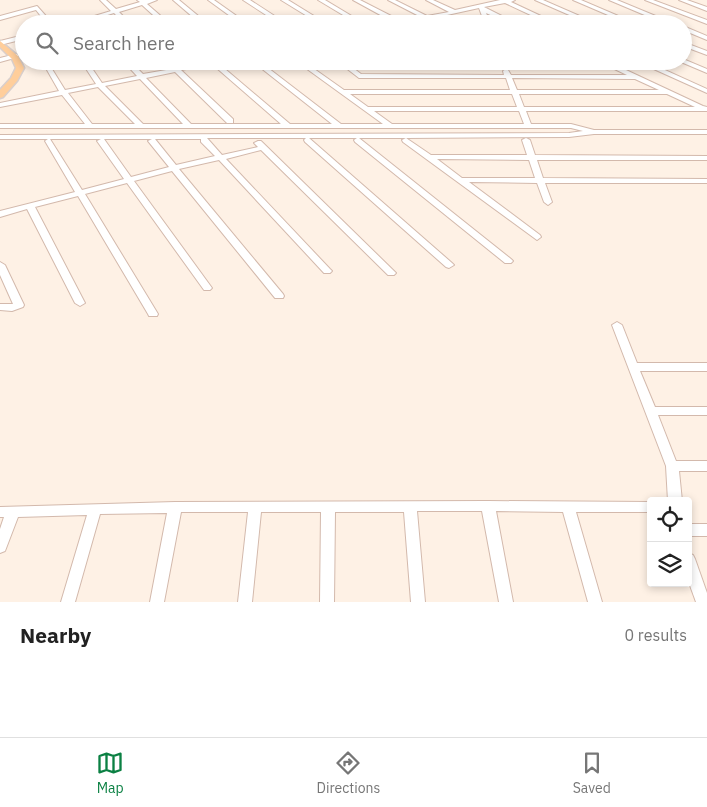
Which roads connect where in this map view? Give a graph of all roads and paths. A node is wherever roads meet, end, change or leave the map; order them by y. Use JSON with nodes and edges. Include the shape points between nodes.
{"nodes":[{"id":1,"x":103,"y":0,"type":"edge"},
{"id":2,"x":154,"y":0,"type":"edge"},
{"id":3,"x":176,"y":0,"type":"edge"},
{"id":4,"x":211,"y":0,"type":"edge"},
{"id":5,"x":246,"y":0,"type":"edge"},
{"id":6,"x":284,"y":0,"type":"edge"},
{"id":7,"x":321,"y":0,"type":"edge"},
{"id":8,"x":356,"y":0,"type":"edge"},
{"id":9,"x":392,"y":0,"type":"edge"},
{"id":10,"x":429,"y":0,"type":"edge"},
{"id":11,"x":478,"y":0,"type":"edge"},
{"id":12,"x":512,"y":0,"type":"edge"},
{"id":13,"x":538,"y":0,"type":"edge"},
{"id":14,"x":576,"y":0,"type":"edge"},
{"id":15,"x":612,"y":0,"type":"edge"},
{"id":16,"x":648,"y":0,"type":"edge"},
{"id":17,"x":682,"y":0,"type":"edge"},
{"id":18,"x":503,"y":1,"type":"edge"},
{"id":19,"x":141,"y":2,"type":"edge"},
{"id":20,"x":469,"y":2,"type":"dead end"},
{"id":21,"x":479,"y":8,"type":"junction"},
{"id":22,"x":707,"y":9,"type":"edge"},
{"id":23,"x":115,"y":11,"type":"junction"},
{"id":24,"x":454,"y":12,"type":"junction"},
{"id":25,"x":43,"y":15,"type":"edge"},
{"id":26,"x":104,"y":15,"type":"edge"},
{"id":27,"x":119,"y":15,"type":"edge"},
{"id":28,"x":157,"y":15,"type":"edge"},
{"id":29,"x":194,"y":15,"type":"edge"},
{"id":30,"x":232,"y":15,"type":"edge"},
{"id":31,"x":270,"y":15,"type":"edge"},
{"id":32,"x":309,"y":15,"type":"edge"},
{"id":33,"x":347,"y":15,"type":"edge"},
{"id":34,"x":384,"y":15,"type":"edge"},
{"id":35,"x":420,"y":15,"type":"edge"},
{"id":36,"x":440,"y":15,"type":"edge"},
{"id":37,"x":483,"y":15,"type":"edge"},
{"id":38,"x":495,"y":15,"type":"edge"},
{"id":39,"x":535,"y":15,"type":"edge"},
{"id":40,"x":574,"y":15,"type":"edge"},
{"id":41,"x":612,"y":15,"type":"edge"},
{"id":42,"x":650,"y":15,"type":"edge"},
{"id":43,"x":688,"y":15,"type":"edge"},
{"id":44,"x":692,"y":16,"type":"edge"},
{"id":45,"x":0,"y":18,"type":"edge"},
{"id":46,"x":707,"y":22,"type":"edge"},
{"id":47,"x":692,"y":31,"type":"edge"},
{"id":48,"x":706,"y":36,"type":"edge"},
{"id":49,"x":15,"y":39,"type":"edge"},
{"id":50,"x":692,"y":40,"type":"edge"},
{"id":51,"x":0,"y":43,"type":"edge"},
{"id":52,"x":692,"y":46,"type":"edge"},
{"id":53,"x":707,"y":53,"type":"edge"},
{"id":54,"x":15,"y":55,"type":"edge"},
{"id":55,"x":15,"y":56,"type":"edge"},
{"id":56,"x":0,"y":60,"type":"edge"},
{"id":57,"x":692,"y":65,"type":"edge"},
{"id":58,"x":19,"y":70,"type":"edge"},
{"id":59,"x":50,"y":70,"type":"dead end"},
{"id":60,"x":90,"y":70,"type":"edge"},
{"id":61,"x":135,"y":70,"type":"edge"},
{"id":62,"x":177,"y":70,"type":"joint"},
{"id":63,"x":224,"y":70,"type":"edge"},
{"id":64,"x":267,"y":70,"type":"edge"},
{"id":65,"x":311,"y":70,"type":"edge"},
{"id":66,"x":351,"y":70,"type":"edge"},
{"id":67,"x":506,"y":70,"type":"edge"},
{"id":68,"x":621,"y":70,"type":"edge"},
{"id":69,"x":659,"y":70,"type":"edge"},
{"id":70,"x":707,"y":71,"type":"edge"},
{"id":71,"x":508,"y":76,"type":"junction"},
{"id":72,"x":635,"y":76,"type":"junction"},
{"id":73,"x":142,"y":77,"type":"junction"},
{"id":74,"x":100,"y":85,"type":"junction"},
{"id":75,"x":707,"y":91,"type":"edge"},
{"id":76,"x":342,"y":92,"type":"junction"},
{"id":77,"x":514,"y":92,"type":"junction"},
{"id":78,"x":667,"y":92,"type":"junction"},
{"id":79,"x":1,"y":93,"type":"edge"},
{"id":80,"x":64,"y":93,"type":"junction"},
{"id":81,"x":0,"y":105,"type":"edge"},
{"id":82,"x":366,"y":109,"type":"junction"},
{"id":83,"x":521,"y":109,"type":"junction"},
{"id":84,"x":706,"y":109,"type":"edge"},
{"id":85,"x":230,"y":121,"type":"dead end"},
{"id":86,"x":188,"y":125,"type":"junction"},
{"id":87,"x":338,"y":125,"type":"junction"},
{"id":88,"x":389,"y":125,"type":"junction"},
{"id":89,"x":0,"y":126,"type":"edge"},
{"id":90,"x":90,"y":126,"type":"junction"},
{"id":91,"x":141,"y":126,"type":"junction"},
{"id":92,"x":288,"y":126,"type":"junction"},
{"id":93,"x":528,"y":126,"type":"junction"},
{"id":94,"x":0,"y":131,"type":"edge"},
{"id":95,"x":594,"y":132,"type":"junction"},
{"id":96,"x":707,"y":132,"type":"edge"},
{"id":97,"x":0,"y":137,"type":"edge"},
{"id":98,"x":204,"y":140,"type":"junction"},
{"id":99,"x":308,"y":140,"type":"junction"},
{"id":100,"x":358,"y":140,"type":"junction"},
{"id":101,"x":406,"y":140,"type":"junction"},
{"id":102,"x":526,"y":140,"type":"junction"},
{"id":103,"x":0,"y":141,"type":"edge"},
{"id":104,"x":50,"y":141,"type":"junction"},
{"id":105,"x":101,"y":141,"type":"junction"},
{"id":106,"x":152,"y":141,"type":"junction"},
{"id":107,"x":259,"y":144,"type":"junction"},
{"id":108,"x":531,"y":156,"type":"junction"},
{"id":109,"x":219,"y":157,"type":"junction"},
{"id":110,"x":430,"y":157,"type":"junction"},
{"id":111,"x":707,"y":158,"type":"edge"},
{"id":112,"x":174,"y":168,"type":"junction"},
{"id":113,"x":128,"y":179,"type":"junction"},
{"id":114,"x":539,"y":179,"type":"junction"},
{"id":115,"x":461,"y":180,"type":"junction"},
{"id":116,"x":707,"y":181,"type":"edge"},
{"id":117,"x":81,"y":192,"type":"junction"},
{"id":118,"x":548,"y":202,"type":"dead end"},
{"id":119,"x":30,"y":206,"type":"junction"},
{"id":120,"x":0,"y":214,"type":"edge"},
{"id":121,"x":537,"y":237,"type":"dead end"},
{"id":122,"x":508,"y":261,"type":"dead end"},
{"id":123,"x":0,"y":265,"type":"edge"},
{"id":124,"x":449,"y":265,"type":"dead end"},
{"id":125,"x":327,"y":270,"type":"dead end"},
{"id":126,"x":391,"y":273,"type":"dead end"},
{"id":127,"x":207,"y":288,"type":"dead end"},
{"id":128,"x":280,"y":296,"type":"dead end"},
{"id":129,"x":80,"y":302,"type":"dead end"},
{"id":130,"x":0,"y":307,"type":"edge"},
{"id":131,"x":152,"y":314,"type":"dead end"},
{"id":132,"x":617,"y":325,"type":"dead end"},
{"id":133,"x":633,"y":367,"type":"junction"},
{"id":134,"x":707,"y":367,"type":"edge"},
{"id":135,"x":651,"y":411,"type":"junction"},
{"id":136,"x":707,"y":411,"type":"edge"},
{"id":137,"x":672,"y":466,"type":"junction"},
{"id":138,"x":707,"y":466,"type":"edge"},
{"id":139,"x":675,"y":497,"type":"edge"},
{"id":140,"x":488,"y":506,"type":"junction"},
{"id":141,"x":568,"y":506,"type":"junction"},
{"id":142,"x":647,"y":507,"type":"edge"},
{"id":143,"x":175,"y":508,"type":"junction"},
{"id":144,"x":255,"y":508,"type":"junction"},
{"id":145,"x":328,"y":508,"type":"junction"},
{"id":146,"x":410,"y":508,"type":"junction"},
{"id":147,"x":95,"y":510,"type":"junction"},
{"id":148,"x":7,"y":512,"type":"edge"},
{"id":149,"x":692,"y":530,"type":"edge"},
{"id":150,"x":707,"y":530,"type":"edge"},
{"id":151,"x":0,"y":547,"type":"edge"},
{"id":152,"x":692,"y":570,"type":"edge"},
{"id":153,"x":704,"y":598,"type":"edge"},
{"id":154,"x":68,"y":602,"type":"edge"},
{"id":155,"x":157,"y":602,"type":"edge"},
{"id":156,"x":245,"y":602,"type":"edge"},
{"id":157,"x":327,"y":602,"type":"edge"},
{"id":158,"x":418,"y":602,"type":"edge"},
{"id":159,"x":506,"y":602,"type":"edge"},
{"id":160,"x":595,"y":602,"type":"edge"}],
"edges":[{"from":1,"to":23,"type":"street"},
{"from":2,"to":19,"type":"street"},
{"from":3,"to":29,"type":"street"},
{"from":4,"to":30,"type":"street"},
{"from":5,"to":31,"type":"street"},
{"from":6,"to":32,"type":"street"},
{"from":7,"to":33,"type":"street"},
{"from":8,"to":34,"type":"street"},
{"from":9,"to":35,"type":"street"},
{"from":10,"to":24,"type":"street"},
{"from":11,"to":21,"type":"street"},
{"from":12,"to":18,"type":"street"},
{"from":13,"to":40,"type":"street"},
{"from":14,"to":41,"type":"street"},
{"from":15,"to":42,"type":"street"},
{"from":16,"to":43,"type":"street"},
{"from":17,"to":22,"type":"street"},
{"from":18,"to":21,"type":"street"},
{"from":18,"to":39,"type":"street"},
{"from":19,"to":23,"type":"street"},
{"from":19,"to":28,"type":"street"},
{"from":20,"to":21,"type":"street"},
{"from":21,"to":24,"type":"street"},
{"from":21,"to":37,"type":"street"},
{"from":21,"to":38,"type":"street"},
{"from":23,"to":26,"type":"street"},
{"from":23,"to":27,"type":"street"},
{"from":24,"to":36,"type":"street"},
{"from":25,"to":45,"type":"street","via":[[37,8]]},
{"from":44,"to":46,"type":"street"},
{"from":47,"to":48,"type":"street"},
{"from":48,"to":50,"type":"street"},
{"from":49,"to":51,"type":"street"},
{"from":51,"to":54,"type":"main road"},
{"from":52,"to":53,"type":"street"},
{"from":55,"to":56,"type":"street"},
{"from":57,"to":70,"type":"street"},
{"from":58,"to":79,"type":"main road"},
{"from":59,"to":80,"type":"street"},
{"from":60,"to":74,"type":"street"},
{"from":61,"to":73,"type":"street"},
{"from":62,"to":73,"type":"street"},
{"from":62,"to":85,"type":"street"},
{"from":63,"to":92,"type":"street"},
{"from":64,"to":87,"type":"street"},
{"from":65,"to":76,"type":"street"},
{"from":66,"to":71,"type":"street","via":[[359,76]]},
{"from":67,"to":71,"type":"street"},
{"from":68,"to":72,"type":"street"},
{"from":69,"to":75,"type":"street"},
{"from":71,"to":72,"type":"street"},
{"from":71,"to":77,"type":"street"},
{"from":72,"to":78,"type":"street"},
{"from":73,"to":74,"type":"street"},
{"from":73,"to":86,"type":"street"},
{"from":74,"to":80,"type":"street"},
{"from":74,"to":91,"type":"street"},
{"from":76,"to":77,"type":"street"},
{"from":76,"to":82,"type":"street"},
{"from":77,"to":78,"type":"street"},
{"from":77,"to":83,"type":"street"},
{"from":78,"to":84,"type":"street"},
{"from":80,"to":81,"type":"street"},
{"from":80,"to":90,"type":"street"},
{"from":82,"to":83,"type":"street"},
{"from":82,"to":88,"type":"street"},
{"from":83,"to":84,"type":"street"},
{"from":83,"to":93,"type":"street"},
{"from":86,"to":91,"type":"street"},
{"from":86,"to":92,"type":"street"},
{"from":87,"to":88,"type":"street"},
{"from":87,"to":92,"type":"street"},
{"from":88,"to":93,"type":"street"},
{"from":89,"to":90,"type":"street"},
{"from":90,"to":91,"type":"street"},
{"from":93,"to":95,"type":"street","via":[[570,126]]},
{"from":94,"to":95,"type":"street","via":[[570,129]]},
{"from":95,"to":96,"type":"street"},
{"from":95,"to":97,"type":"street","via":[[569,135]]},
{"from":95,"to":102,"type":"street","via":[[577,139]]},
{"from":98,"to":106,"type":"street"},
{"from":98,"to":107,"type":"street"},
{"from":98,"to":109,"type":"street"},
{"from":99,"to":100,"type":"street"},
{"from":99,"to":107,"type":"street"},
{"from":99,"to":124,"type":"street"},
{"from":100,"to":101,"type":"street"},
{"from":100,"to":122,"type":"street"},
{"from":101,"to":102,"type":"street"},
{"from":101,"to":110,"type":"street"},
{"from":102,"to":108,"type":"street"},
{"from":103,"to":104,"type":"street"},
{"from":104,"to":105,"type":"street"},
{"from":104,"to":117,"type":"street"},
{"from":105,"to":106,"type":"street"},
{"from":105,"to":113,"type":"street"},
{"from":106,"to":112,"type":"street"},
{"from":107,"to":109,"type":"street"},
{"from":107,"to":126,"type":"street"},
{"from":108,"to":110,"type":"street"},
{"from":108,"to":111,"type":"street"},
{"from":108,"to":114,"type":"street"},
{"from":109,"to":112,"type":"street"},
{"from":109,"to":125,"type":"street"},
{"from":110,"to":115,"type":"street"},
{"from":112,"to":113,"type":"street"},
{"from":112,"to":128,"type":"street"},
{"from":113,"to":117,"type":"street"},
{"from":113,"to":127,"type":"street"},
{"from":114,"to":115,"type":"street"},
{"from":114,"to":116,"type":"street"},
{"from":114,"to":118,"type":"street"},
{"from":115,"to":121,"type":"street"},
{"from":117,"to":119,"type":"street"},
{"from":117,"to":131,"type":"street"},
{"from":119,"to":120,"type":"street"},
{"from":119,"to":129,"type":"street"},
{"from":123,"to":130,"type":"street","via":[[19,305]]},
{"from":132,"to":133,"type":"street"},
{"from":133,"to":134,"type":"street"},
{"from":133,"to":135,"type":"street"},
{"from":135,"to":136,"type":"street"},
{"from":135,"to":137,"type":"street"},
{"from":137,"to":138,"type":"street"},
{"from":137,"to":139,"type":"street"},
{"from":140,"to":141,"type":"street"},
{"from":140,"to":146,"type":"street"},
{"from":140,"to":159,"type":"street"},
{"from":141,"to":142,"type":"street"},
{"from":141,"to":160,"type":"street"},
{"from":143,"to":144,"type":"street"},
{"from":143,"to":147,"type":"street"},
{"from":143,"to":155,"type":"street"},
{"from":144,"to":145,"type":"street"},
{"from":144,"to":156,"type":"street"},
{"from":145,"to":146,"type":"street"},
{"from":145,"to":157,"type":"street"},
{"from":146,"to":158,"type":"street"},
{"from":147,"to":148,"type":"street"},
{"from":147,"to":154,"type":"street"},
{"from":148,"to":151,"type":"street"},
{"from":149,"to":150,"type":"street"},
{"from":152,"to":153,"type":"street"}]}
